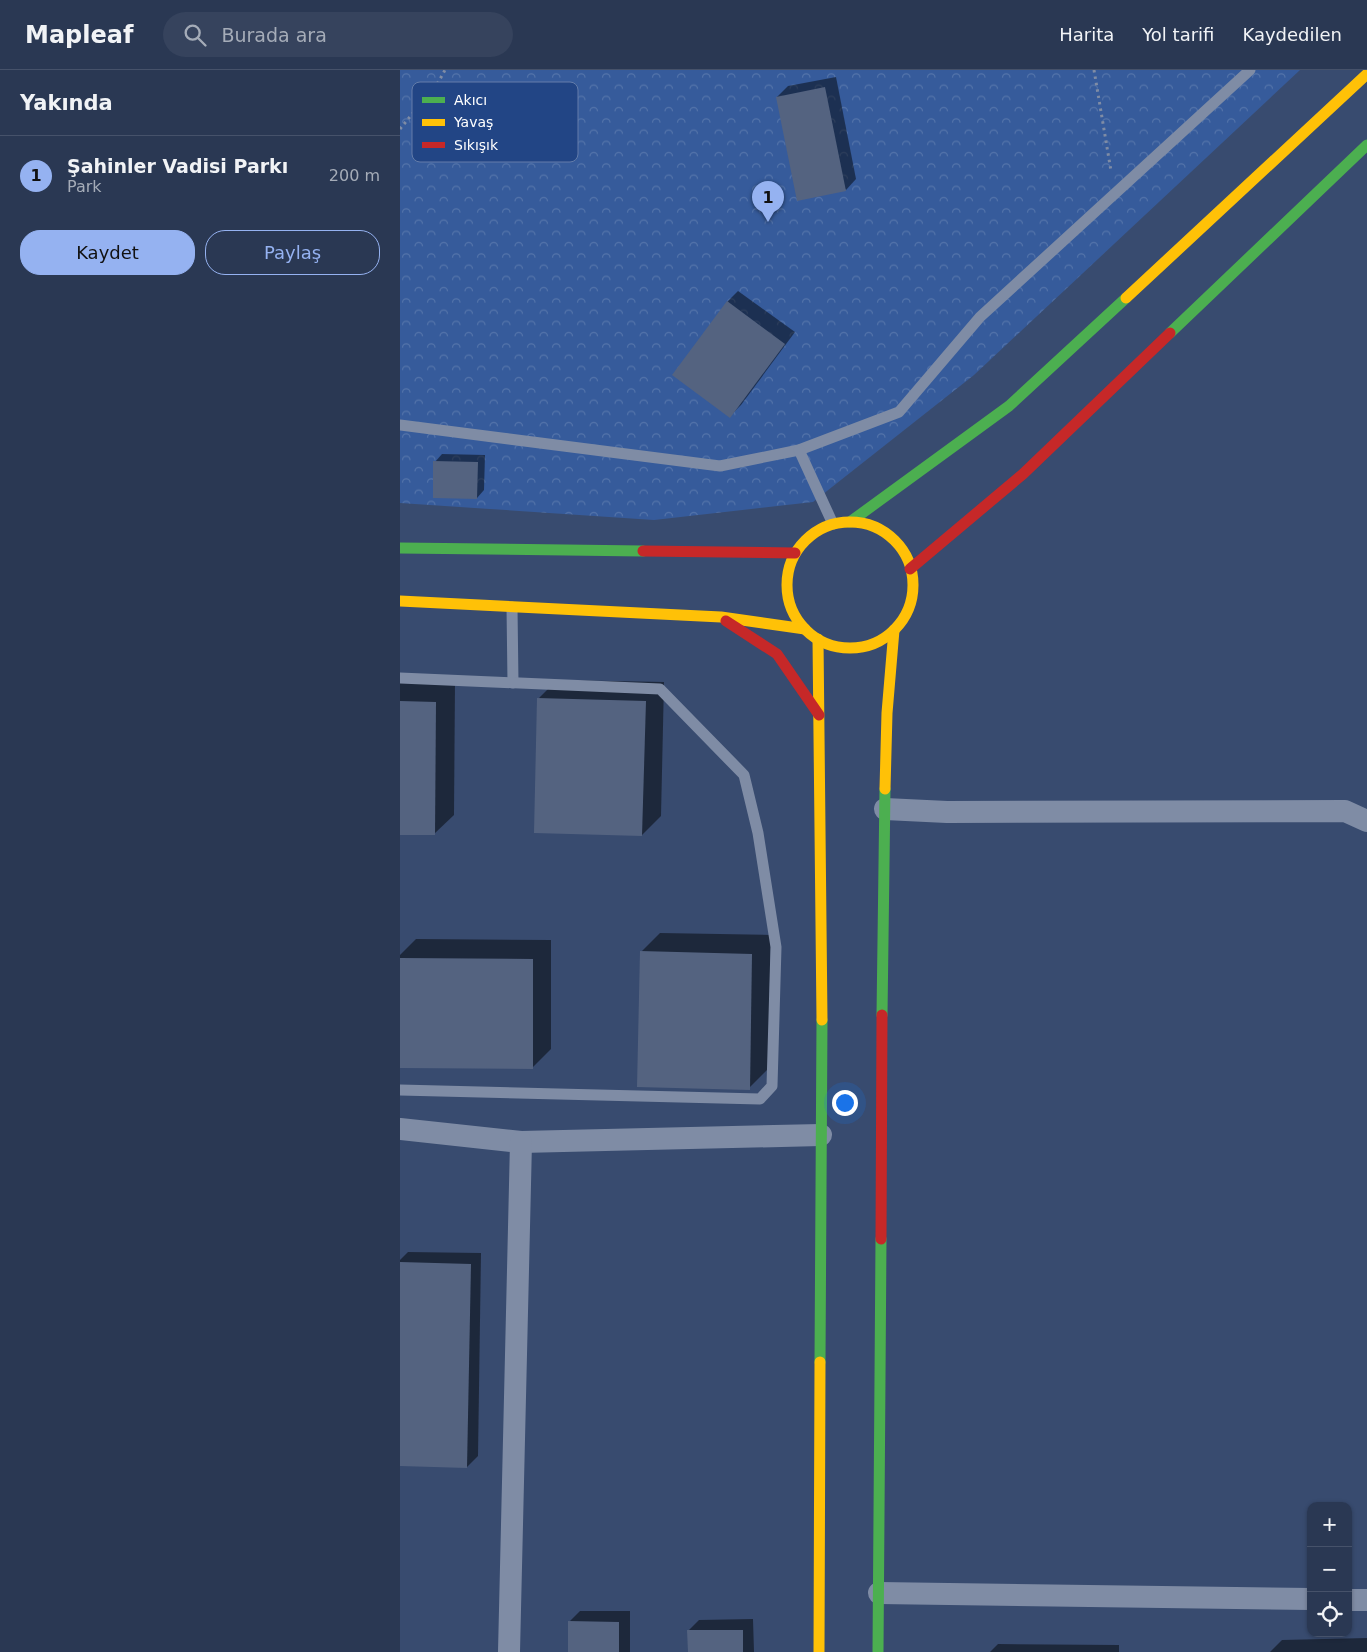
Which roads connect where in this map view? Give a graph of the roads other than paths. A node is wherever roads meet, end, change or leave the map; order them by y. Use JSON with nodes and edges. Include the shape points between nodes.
{"nodes":[{"id":1,"x":1250,"y":70,"type":"edge"},
{"id":2,"x":1367,"y":74,"type":"edge"},
{"id":3,"x":1367,"y":145,"type":"edge"},
{"id":4,"x":400,"y":425,"type":"edge"},
{"id":5,"x":799,"y":450,"type":"junction"},
{"id":6,"x":850,"y":522,"type":"junction"},
{"id":7,"x":834,"y":524,"type":"junction"},
{"id":8,"x":400,"y":548,"type":"edge"},
{"id":9,"x":795,"y":553,"type":"junction"},
{"id":10,"x":910,"y":569,"type":"junction"},
{"id":11,"x":400,"y":601,"type":"edge"},
{"id":12,"x":512,"y":607,"type":"junction"},
{"id":13,"x":721,"y":617,"type":"junction"},
{"id":14,"x":805,"y":629,"type":"junction"},
{"id":15,"x":894,"y":630,"type":"junction"},
{"id":16,"x":818,"y":639,"type":"junction"},
{"id":17,"x":400,"y":678,"type":"edge"},
{"id":18,"x":513,"y":683,"type":"junction"},
{"id":19,"x":819,"y":715,"type":"junction"},
{"id":20,"x":885,"y":809,"type":"junction"},
{"id":21,"x":1367,"y":821,"type":"edge"},
{"id":22,"x":400,"y":1090,"type":"edge"},
{"id":23,"x":400,"y":1129,"type":"edge"},
{"id":24,"x":821,"y":1135,"type":"junction"},
{"id":25,"x":521,"y":1142,"type":"junction"},
{"id":26,"x":879,"y":1593,"type":"junction"},
{"id":27,"x":1307,"y":1599,"type":"edge"},
{"id":28,"x":1352,"y":1600,"type":"edge"},
{"id":29,"x":1367,"y":1600,"type":"edge"},
{"id":30,"x":509,"y":1652,"type":"edge"},
{"id":31,"x":819,"y":1652,"type":"edge"},
{"id":32,"x":878,"y":1652,"type":"edge"}],
"edges":[{"from":1,"to":5,"type":"lane","via":[[980,317],[899,412]]},
{"from":2,"to":6,"type":"street","via":[[1009,406]]},
{"from":3,"to":10,"type":"street","via":[[1023,474]]},
{"from":4,"to":5,"type":"lane","via":[[720,466]]},
{"from":5,"to":7,"type":"lane"},
{"from":6,"to":7,"type":"street"},
{"from":6,"to":10,"type":"street","via":[[866,524],[894,541]]},
{"from":7,"to":9,"type":"street","via":[[818,530]]},
{"from":8,"to":9,"type":"street"},
{"from":9,"to":14,"type":"street","via":[[789,569],[788,601]]},
{"from":10,"to":15,"type":"street","via":[[911,601]]},
{"from":11,"to":12,"type":"street"},
{"from":12,"to":13,"type":"street"},
{"from":12,"to":18,"type":"lane"},
{"from":13,"to":14,"type":"street"},
{"from":13,"to":19,"type":"street","via":[[777,654]]},
{"from":14,"to":16,"type":"street"},
{"from":15,"to":16,"type":"street","via":[[866,646],[841,647]]},
{"from":15,"to":20,"type":"street","via":[[887,713]]},
{"from":16,"to":19,"type":"street"},
{"from":17,"to":18,"type":"lane"},
{"from":18,"to":22,"type":"lane","via":[[660,689],[744,775],[758,833],[776,947],[772,1086],[760,1098]]},
{"from":19,"to":24,"type":"street"},
{"from":20,"to":21,"type":"street","via":[[947,812],[1345,811]]},
{"from":20,"to":26,"type":"street"},
{"from":23,"to":25,"type":"street"},
{"from":24,"to":25,"type":"street"},
{"from":24,"to":31,"type":"street"},
{"from":25,"to":30,"type":"street"},
{"from":26,"to":27,"type":"street"},
{"from":26,"to":32,"type":"street"},
{"from":28,"to":29,"type":"street"}]}
